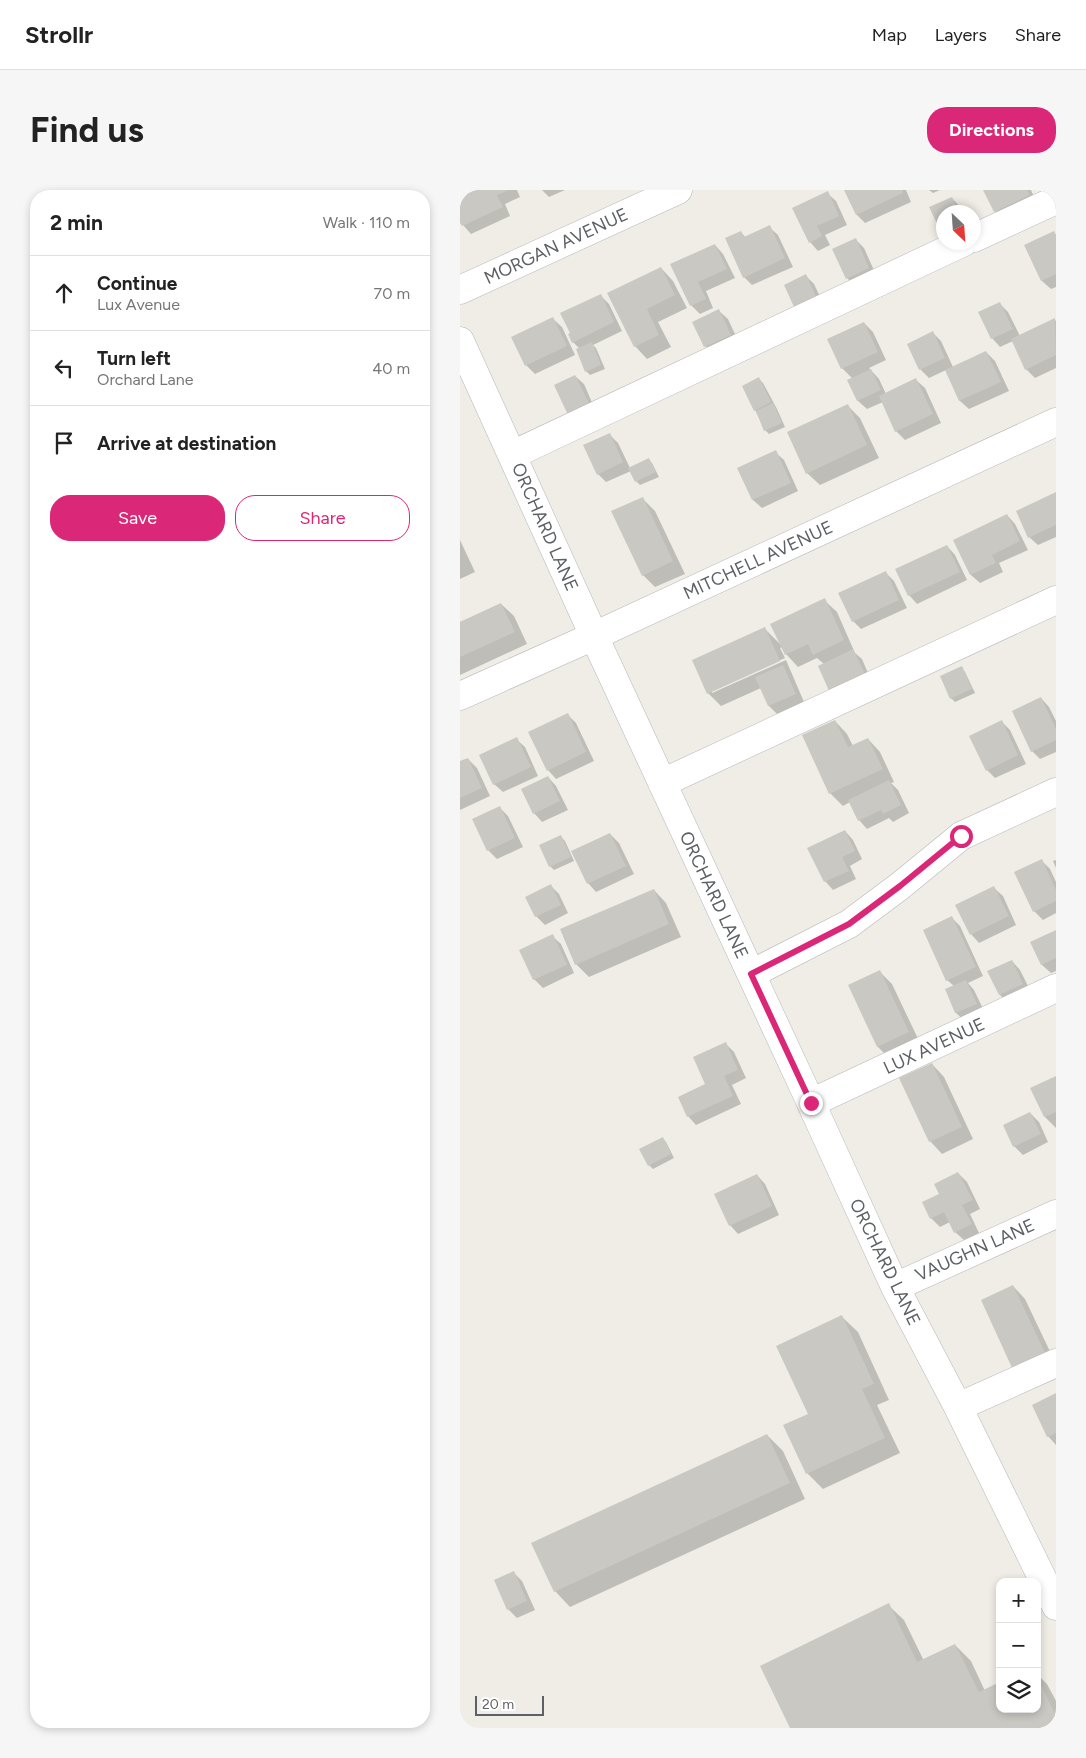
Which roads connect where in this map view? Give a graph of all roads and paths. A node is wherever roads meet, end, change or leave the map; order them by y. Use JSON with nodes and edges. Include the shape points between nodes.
{"nodes":[{"id":1,"x":678,"y":190,"type":"edge"},
{"id":2,"x":1056,"y":200,"type":"edge"},
{"id":3,"x":981,"y":235,"type":"edge"},
{"id":4,"x":947,"y":250,"type":"edge"},
{"id":5,"x":460,"y":290,"type":"edge"},
{"id":6,"x":460,"y":341,"type":"edge"},
{"id":7,"x":1056,"y":422,"type":"edge"},
{"id":8,"x":512,"y":455,"type":"junction"},
{"id":9,"x":1056,"y":600,"type":"edge"},
{"id":10,"x":594,"y":636,"type":"junction"},
{"id":11,"x":460,"y":696,"type":"edge"},
{"id":12,"x":662,"y":783,"type":"junction"},
{"id":13,"x":1056,"y":792,"type":"edge"},
{"id":14,"x":751,"y":974,"type":"junction"},
{"id":15,"x":1056,"y":988,"type":"edge"},
{"id":16,"x":811,"y":1103,"type":"junction"},
{"id":17,"x":1056,"y":1214,"type":"edge"},
{"id":18,"x":895,"y":1287,"type":"junction"},
{"id":19,"x":1056,"y":1363,"type":"edge"},
{"id":20,"x":958,"y":1407,"type":"junction"},
{"id":21,"x":1054,"y":1595,"type":"edge"}],
"edges":[{"from":1,"to":5,"type":"street","name":"MORGAN AVENUE"},
{"from":2,"to":3,"type":"street"},
{"from":4,"to":8,"type":"street"},
{"from":6,"to":8,"type":"street","name":"ORCHARD LANE"},
{"from":7,"to":10,"type":"street","name":"MITCHELL AVENUE"},
{"from":8,"to":10,"type":"street","name":"ORCHARD LANE"},
{"from":9,"to":12,"type":"street"},
{"from":10,"to":11,"type":"street","name":"MITCHELL AVENUE"},
{"from":10,"to":12,"type":"street","name":"ORCHARD LANE"},
{"from":12,"to":14,"type":"street","name":"ORCHARD LANE"},
{"from":13,"to":14,"type":"street","via":[[961,836],[849,924]]},
{"from":14,"to":16,"type":"street","name":"ORCHARD LANE"},
{"from":15,"to":16,"type":"street","name":"LUX AVENUE"},
{"from":16,"to":18,"type":"street","name":"ORCHARD LANE"},
{"from":17,"to":18,"type":"street","name":"VAUGHN LANE"},
{"from":18,"to":20,"type":"street","name":"ORCHARD LANE"},
{"from":19,"to":20,"type":"street"},
{"from":20,"to":21,"type":"street","name":"ORCHARD LANE"}]}
